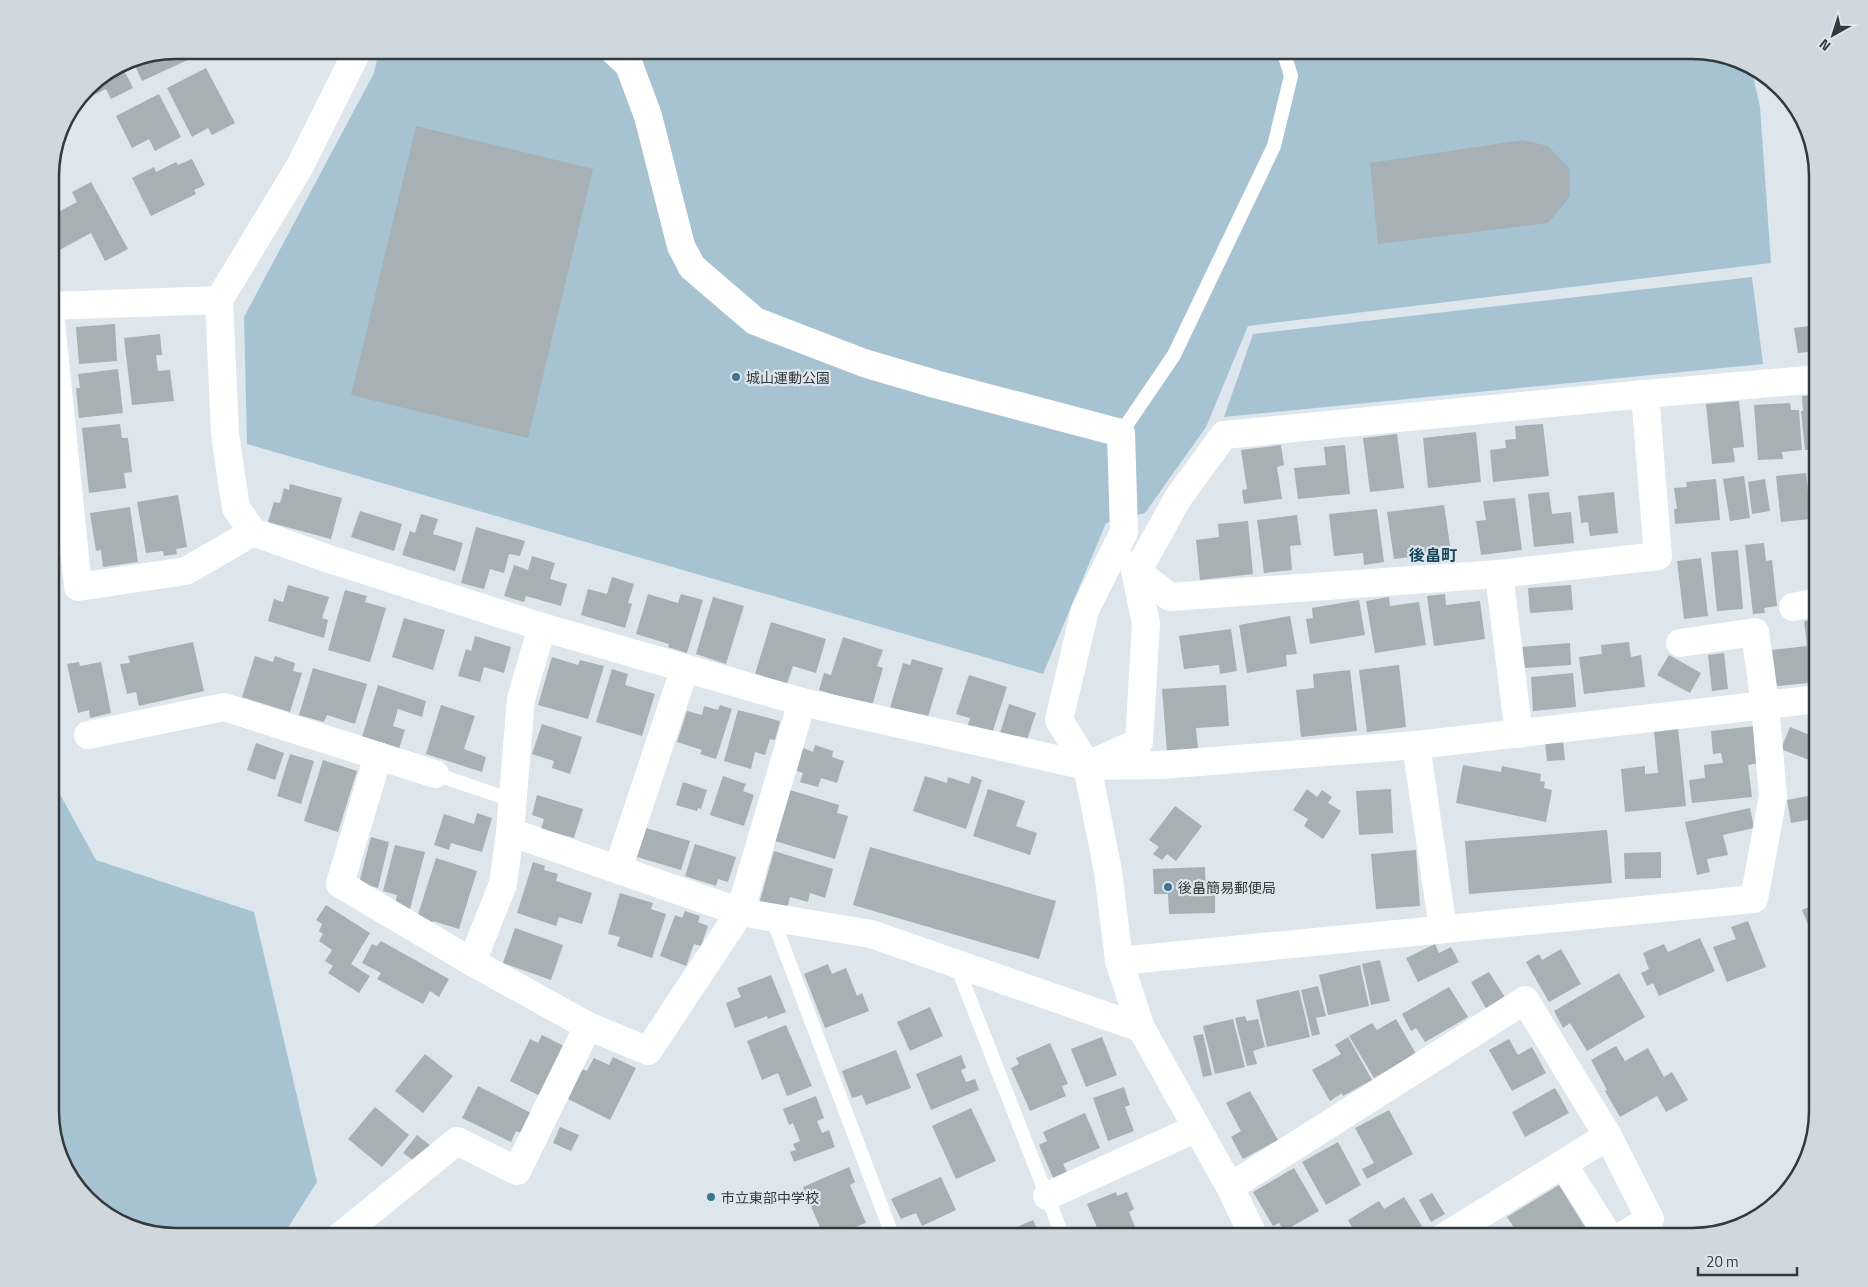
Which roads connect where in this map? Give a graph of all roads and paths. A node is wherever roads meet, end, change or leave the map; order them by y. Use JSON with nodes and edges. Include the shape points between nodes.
{"nodes":[{"id":1,"x":354,"y":59,"type":"edge"},
{"id":2,"x":622,"y":59,"type":"edge"},
{"id":3,"x":1286,"y":59,"type":"edge"},
{"id":4,"x":219,"y":300,"type":"junction"},
{"id":5,"x":59,"y":306,"type":"edge"},
{"id":6,"x":1809,"y":380,"type":"edge"},
{"id":7,"x":1645,"y":394,"type":"junction"},
{"id":8,"x":59,"y":401,"type":"edge"},
{"id":9,"x":1121,"y":433,"type":"junction"},
{"id":10,"x":253,"y":532,"type":"junction"},
{"id":11,"x":1124,"y":532,"type":"junction"},
{"id":12,"x":1137,"y":572,"type":"junction"},
{"id":13,"x":1499,"y":574,"type":"junction"},
{"id":14,"x":542,"y":627,"type":"junction"},
{"id":15,"x":1680,"y":643,"type":"dead end"},
{"id":16,"x":685,"y":668,"type":"junction"},
{"id":17,"x":1809,"y":700,"type":"edge"},
{"id":18,"x":802,"y":702,"type":"junction"},
{"id":19,"x":1765,"y":705,"type":"junction"},
{"id":20,"x":1519,"y":734,"type":"junction"},
{"id":21,"x":88,"y":735,"type":"dead end"},
{"id":22,"x":1416,"y":745,"type":"junction"},
{"id":23,"x":378,"y":756,"type":"junction"},
{"id":24,"x":1087,"y":766,"type":"junction"},
{"id":25,"x":435,"y":774,"type":"joint"},
{"id":26,"x":512,"y":800,"type":"junction"},
{"id":27,"x":510,"y":832,"type":"junction"},
{"id":28,"x":618,"y":869,"type":"junction"},
{"id":29,"x":740,"y":912,"type":"junction"},
{"id":30,"x":772,"y":917,"type":"junction"},
{"id":31,"x":1443,"y":929,"type":"junction"},
{"id":32,"x":1119,"y":960,"type":"junction"},
{"id":33,"x":472,"y":962,"type":"junction"},
{"id":34,"x":956,"y":964,"type":"junction"},
{"id":35,"x":588,"y":1026,"type":"junction"},
{"id":36,"x":1141,"y":1028,"type":"junction"},
{"id":37,"x":1197,"y":1128,"type":"junction"},
{"id":38,"x":1608,"y":1136,"type":"junction"},
{"id":39,"x":1563,"y":1164,"type":"junction"},
{"id":40,"x":1230,"y":1187,"type":"junction"},
{"id":41,"x":1047,"y":1196,"type":"junction"},
{"id":42,"x":350,"y":1228,"type":"edge"},
{"id":43,"x":890,"y":1228,"type":"edge"},
{"id":44,"x":1059,"y":1228,"type":"edge"},
{"id":45,"x":1250,"y":1228,"type":"edge"},
{"id":46,"x":1459,"y":1228,"type":"edge"},
{"id":47,"x":1603,"y":1228,"type":"edge"},
{"id":48,"x":1635,"y":1228,"type":"edge"}],
"edges":[{"from":1,"to":4,"type":"street","via":[[300,166]]},
{"from":2,"to":9,"type":"street","via":[[629,65],[648,116],[681,246],[688,260],[755,321],[873,366]]},
{"from":3,"to":9,"type":"lane","via":[[1291,76],[1274,146],[1174,355]]},
{"from":4,"to":5,"type":"street"},
{"from":4,"to":10,"type":"street","via":[[219,340],[232,482],[236,508]]},
{"from":6,"to":7,"type":"street"},
{"from":7,"to":12,"type":"street","via":[[1224,435],[1178,498]]},
{"from":7,"to":13,"type":"street","via":[[1658,556]]},
{"from":8,"to":10,"type":"street","via":[[78,587],[186,571]]},
{"from":9,"to":11,"type":"street"},
{"from":10,"to":14,"type":"street"},
{"from":11,"to":12,"type":"street"},
{"from":11,"to":24,"type":"street","via":[[1085,610],[1059,720]]},
{"from":12,"to":13,"type":"street","via":[[1170,597]]},
{"from":12,"to":24,"type":"street","via":[[1146,624],[1139,742]]},
{"from":13,"to":20,"type":"street"},
{"from":14,"to":16,"type":"street"},
{"from":14,"to":26,"type":"street","via":[[521,699]]},
{"from":15,"to":19,"type":"street","via":[[1755,632]]},
{"from":16,"to":18,"type":"street"},
{"from":16,"to":28,"type":"street"},
{"from":17,"to":19,"type":"street"},
{"from":18,"to":24,"type":"street"},
{"from":18,"to":29,"type":"street"},
{"from":19,"to":20,"type":"street"},
{"from":19,"to":31,"type":"street","via":[[1773,796],[1754,899]]},
{"from":20,"to":22,"type":"street"},
{"from":21,"to":23,"type":"street","via":[[224,707]]},
{"from":22,"to":24,"type":"street","via":[[1161,765]]},
{"from":22,"to":31,"type":"street"},
{"from":23,"to":25,"type":"street"},
{"from":23,"to":33,"type":"street","via":[[340,884]]},
{"from":24,"to":32,"type":"street","via":[[1108,871]]},
{"from":25,"to":26,"type":"lane"},
{"from":26,"to":27,"type":"street"},
{"from":27,"to":28,"type":"street"},
{"from":27,"to":33,"type":"street","via":[[503,884]]},
{"from":28,"to":29,"type":"street"},
{"from":29,"to":30,"type":"street"},
{"from":29,"to":35,"type":"street","via":[[648,1051]]},
{"from":30,"to":34,"type":"street","via":[[871,934]]},
{"from":30,"to":43,"type":"lane"},
{"from":31,"to":32,"type":"street"},
{"from":32,"to":36,"type":"street"},
{"from":33,"to":35,"type":"street"},
{"from":34,"to":36,"type":"street"},
{"from":34,"to":41,"type":"lane"},
{"from":35,"to":42,"type":"street","via":[[517,1171],[457,1141]]},
{"from":36,"to":37,"type":"street"},
{"from":37,"to":40,"type":"street"},
{"from":37,"to":41,"type":"street"},
{"from":38,"to":39,"type":"street"},
{"from":38,"to":40,"type":"street","via":[[1525,1000]]},
{"from":38,"to":48,"type":"street","via":[[1650,1218]]},
{"from":39,"to":46,"type":"street"},
{"from":39,"to":47,"type":"street"},
{"from":40,"to":45,"type":"street"},
{"from":41,"to":44,"type":"lane"}]}
